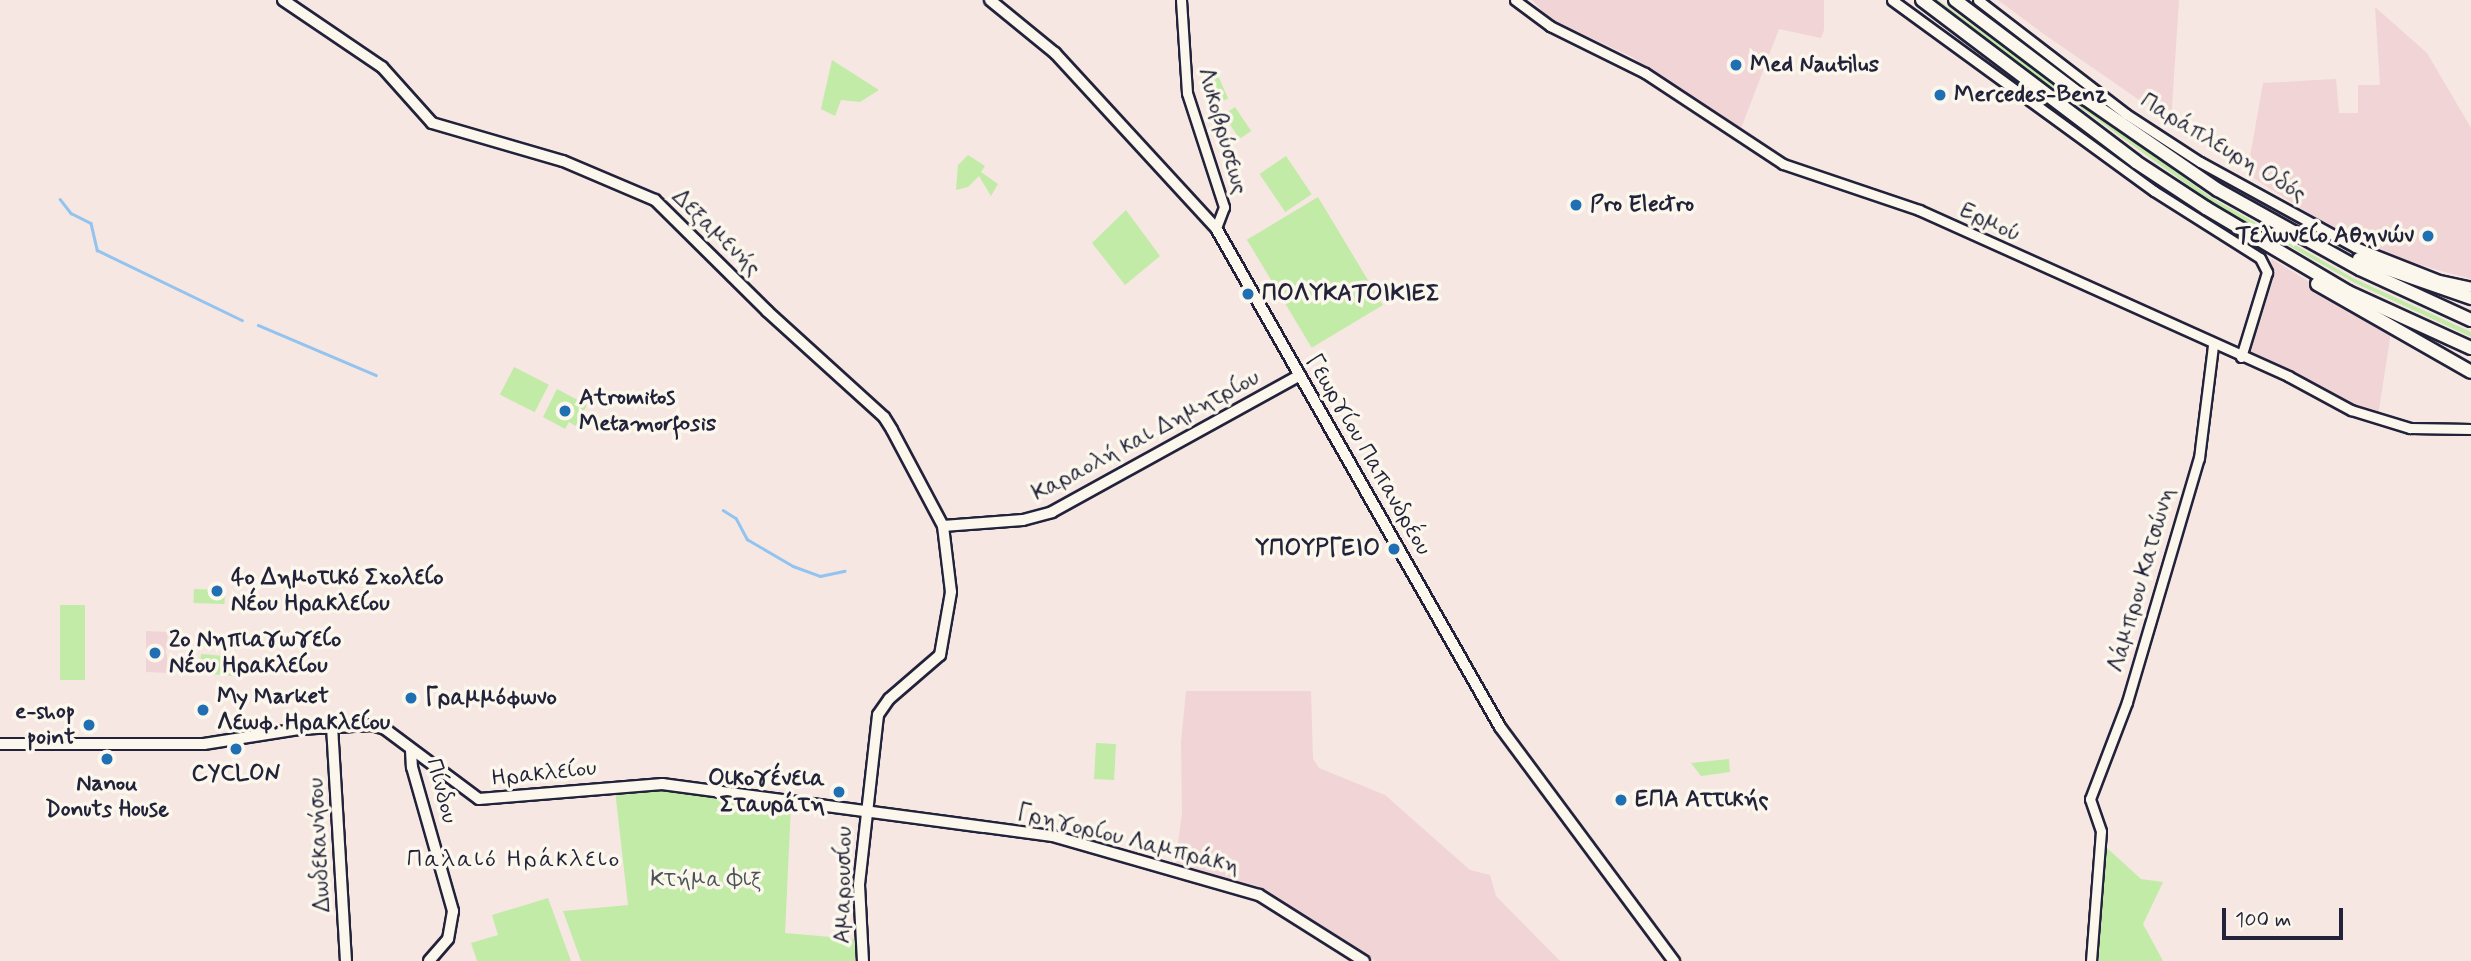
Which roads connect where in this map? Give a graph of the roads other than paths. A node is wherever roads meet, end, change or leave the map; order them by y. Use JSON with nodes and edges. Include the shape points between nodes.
{"nodes":[{"id":1,"x":283,"y":0,"type":"edge"},
{"id":2,"x":990,"y":0,"type":"edge"},
{"id":3,"x":1181,"y":0,"type":"edge"},
{"id":4,"x":1515,"y":0,"type":"edge"},
{"id":5,"x":1892,"y":0,"type":"edge"},
{"id":6,"x":1922,"y":0,"type":"edge"},
{"id":7,"x":1955,"y":0,"type":"edge"},
{"id":8,"x":1978,"y":0,"type":"edge"},
{"id":9,"x":1216,"y":228,"type":"junction"},
{"id":10,"x":2294,"y":234,"type":"junction"},
{"id":11,"x":2281,"y":256,"type":"junction"},
{"id":12,"x":2471,"y":287,"type":"edge"},
{"id":13,"x":2471,"y":298,"type":"edge"},
{"id":14,"x":2471,"y":320,"type":"edge"},
{"id":15,"x":2213,"y":345,"type":"junction"},
{"id":16,"x":2471,"y":348,"type":"edge"},
{"id":17,"x":2241,"y":357,"type":"junction"},
{"id":18,"x":2471,"y":372,"type":"edge"},
{"id":19,"x":1300,"y":375,"type":"junction"},
{"id":20,"x":2471,"y":429,"type":"edge"},
{"id":21,"x":943,"y":526,"type":"junction"},
{"id":22,"x":332,"y":726,"type":"junction"},
{"id":23,"x":0,"y":744,"type":"edge"},
{"id":24,"x":411,"y":750,"type":"junction"},
{"id":25,"x":864,"y":810,"type":"junction"},
{"id":26,"x":346,"y":961,"type":"edge"},
{"id":27,"x":429,"y":961,"type":"edge"},
{"id":28,"x":863,"y":961,"type":"edge"},
{"id":29,"x":1364,"y":961,"type":"edge"},
{"id":30,"x":1674,"y":961,"type":"edge"},
{"id":31,"x":2091,"y":961,"type":"edge"}],
"edges":[{"from":1,"to":21,"type":"main road","name":"Δεξαμενής","via":[[382,67],[432,123],[597,173],[655,200],[767,311],[884,417]]},
{"from":2,"to":9,"type":"main road","name":"Γεωργίου Παπανδρέου","via":[[1055,52]]},
{"from":3,"to":9,"type":"street","name":"Λυκοβρύσεως","via":[[1187,93],[1224,206]]},
{"from":4,"to":15,"type":"street","name":"Ερμού","via":[[1550,26],[1645,73],[1783,164],[1912,207]]},
{"from":5,"to":17,"type":"street","via":[[2154,191],[2260,258],[2267,272]]},
{"from":6,"to":11,"type":"highway","via":[[2136,162]]},
{"from":7,"to":10,"type":"highway","via":[[2148,145]]},
{"from":8,"to":12,"type":"street","name":"Παράπλευρη Οδός","via":[[2126,114],[2200,162],[2355,247],[2439,280]]},
{"from":9,"to":19,"type":"main road","name":"Γεωργίου Παπανδρέου"},
{"from":10,"to":13,"type":"highway"},
{"from":10,"to":14,"type":"highway"},
{"from":11,"to":16,"type":"highway","via":[[2385,311]]},
{"from":11,"to":18,"type":"highway","via":[[2342,300]]},
{"from":15,"to":17,"type":"street","name":"Ερμού"},
{"from":15,"to":31,"type":"street","name":"Λάμπρου Κατσώνη","via":[[2199,458],[2127,702],[2091,795],[2101,831]]},
{"from":17,"to":20,"type":"street","name":"Ερμού","via":[[2383,422],[2426,430]]},
{"from":19,"to":21,"type":"main road","name":"Καραολή και Δημητρίου","via":[[1052,512],[1023,520]]},
{"from":19,"to":30,"type":"main road","name":"Γεωργίου Παπανδρέου","via":[[1496,720]]},
{"from":21,"to":25,"type":"main road","via":[[951,592],[943,648],[936,660],[880,710]]},
{"from":22,"to":23,"type":"main road","name":"Ηρακλείου","via":[[204,744]]},
{"from":22,"to":24,"type":"main road","name":"Ηρακλείου","via":[[379,726]]},
{"from":22,"to":26,"type":"main road","name":"Δωδεκανήσου"},
{"from":24,"to":25,"type":"main road","name":"Ηρακλείου","via":[[467,794],[487,800],[654,784]]},
{"from":24,"to":27,"type":"main road","name":"Πίνδου","via":[[412,767],[451,894],[453,923],[448,939]]},
{"from":25,"to":28,"type":"main road","name":"Αμαρουσίου","via":[[858,905]]},
{"from":25,"to":29,"type":"main road","name":"Γρηγορίου Λαμπράκη","via":[[1034,832],[1221,882],[1283,909]]}]}
